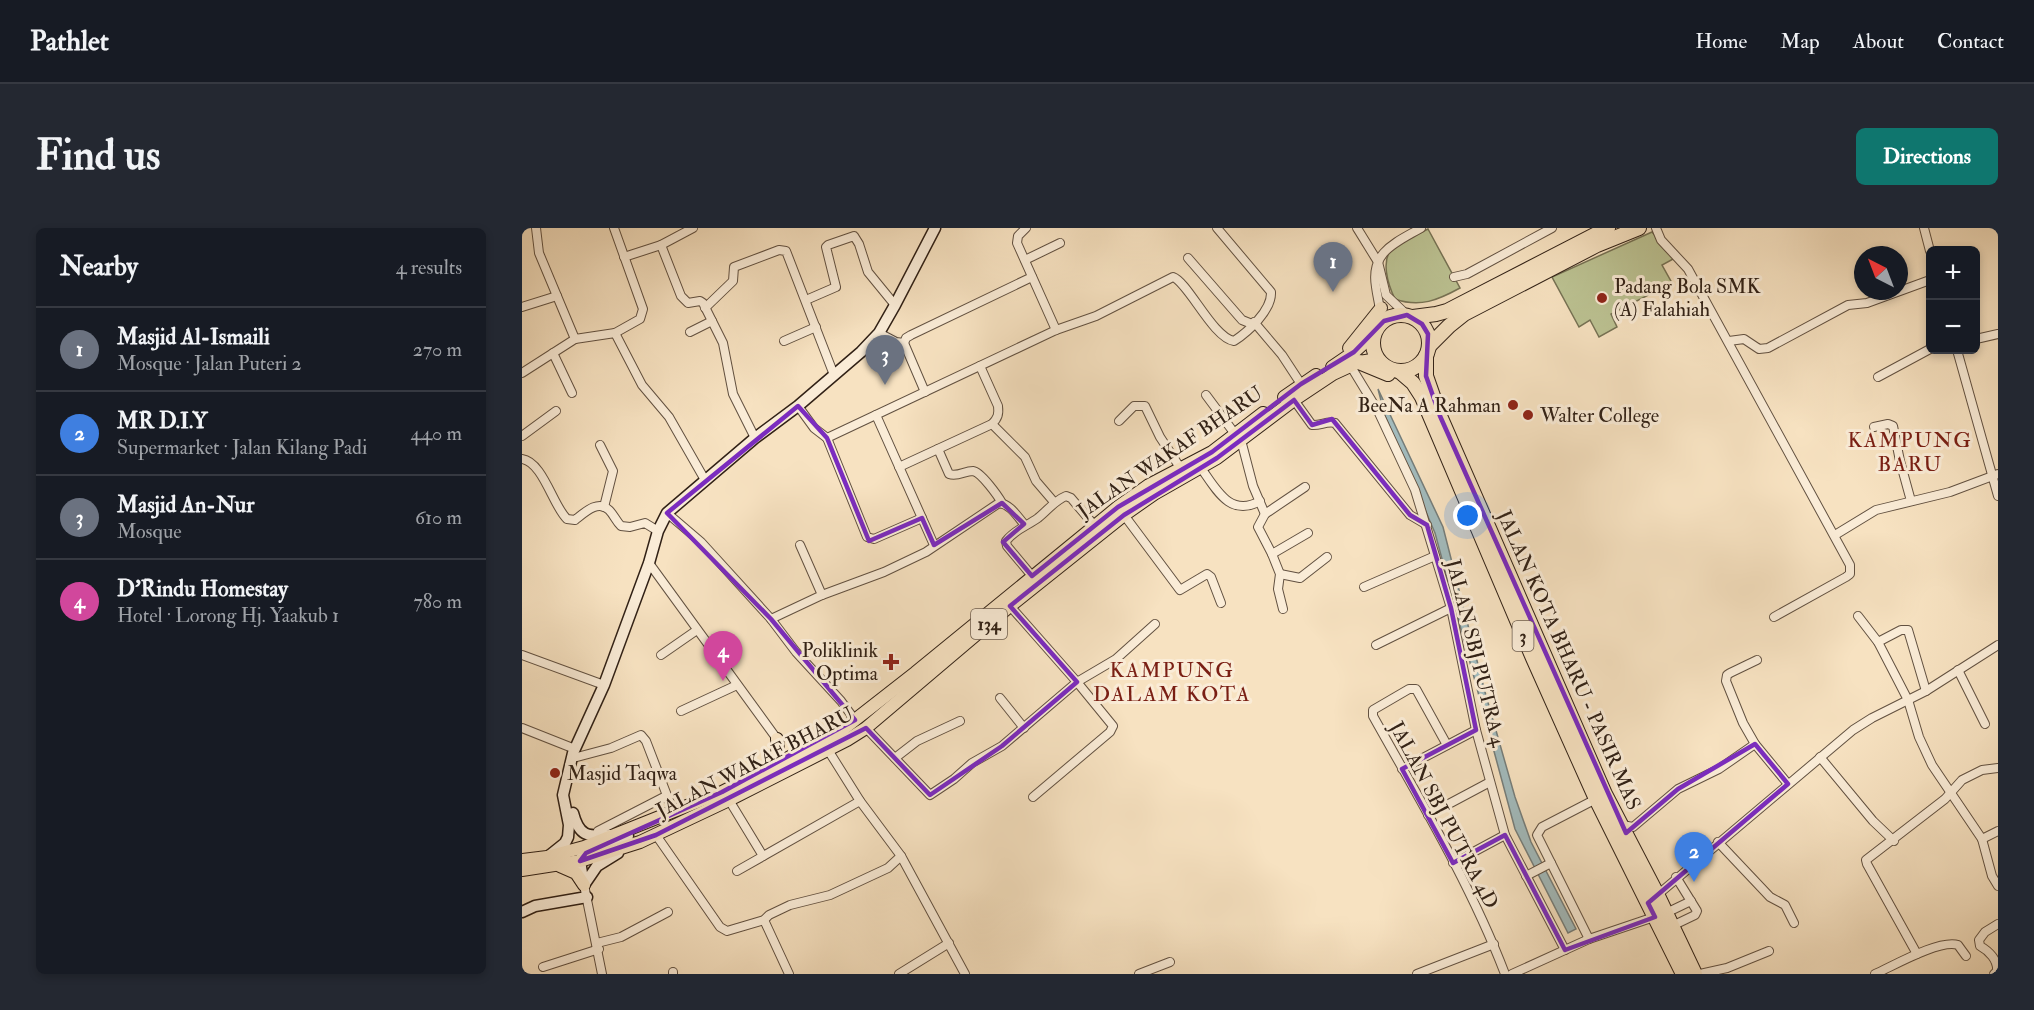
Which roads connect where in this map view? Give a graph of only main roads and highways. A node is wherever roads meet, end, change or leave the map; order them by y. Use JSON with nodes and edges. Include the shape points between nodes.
{"nodes":[{"id":1,"x":1608,"y":228,"type":"edge"},
{"id":2,"x":1639,"y":228,"type":"edge"},
{"id":3,"x":1585,"y":233,"type":"edge"},
{"id":4,"x":1382,"y":308,"type":"road end"},
{"id":5,"x":1410,"y":316,"type":"junction"},
{"id":6,"x":1377,"y":329,"type":"junction"},
{"id":7,"x":1428,"y":351,"type":"junction"},
{"id":8,"x":1381,"y":362,"type":"junction"},
{"id":9,"x":1354,"y":364,"type":"junction"},
{"id":10,"x":1399,"y":371,"type":"junction"},
{"id":11,"x":1313,"y":377,"type":"junction"},
{"id":12,"x":1425,"y":407,"type":"junction"},
{"id":13,"x":1238,"y":437,"type":"junction"},
{"id":14,"x":808,"y":748,"type":"junction"},
{"id":15,"x":759,"y":774,"type":"junction"},
{"id":16,"x":522,"y":860,"type":"edge"},
{"id":17,"x":558,"y":865,"type":"junction"},
{"id":18,"x":522,"y":870,"type":"edge"},
{"id":19,"x":586,"y":891,"type":"road end"},
{"id":20,"x":1653,"y":899,"type":"junction"},
{"id":21,"x":1660,"y":915,"type":"junction"},
{"id":22,"x":1683,"y":974,"type":"edge"},
{"id":23,"x":1695,"y":974,"type":"edge"}],
"edges":[{"from":1,"to":3,"type":"highway"},
{"from":2,"to":7,"type":"highway","via":[[1597,245],[1464,314]]},
{"from":3,"to":5,"type":"highway","via":[[1447,311]]},
{"from":4,"to":11,"type":"main road","via":[[1350,347]]},
{"from":5,"to":6,"type":"highway","via":[[1395,315]]},
{"from":5,"to":7,"type":"highway","via":[[1426,328]]},
{"from":6,"to":8,"type":"highway","via":[[1374,349]]},
{"from":6,"to":11,"type":"main road","name":"JALAN WAKAF BHARU","number":"134","via":[[1354,352]]},
{"from":7,"to":10,"type":"highway","via":[[1415,367]]},
{"from":7,"to":20,"type":"highway","name":"JALAN KOTA BHARU - PASIR MAS","number":"3","via":[[1426,375],[1440,416],[1602,787],[1628,826]]},
{"from":8,"to":9,"type":"main road","name":"JALAN WAKAF BHARU","number":"134"},
{"from":8,"to":10,"type":"highway"},
{"from":9,"to":12,"type":"highway","via":[[1376,368],[1401,382]]},
{"from":9,"to":13,"type":"main road","name":"JALAN WAKAF BHARU","number":"134","via":[[1324,379]]},
{"from":10,"to":12,"type":"highway","name":"JALAN KOTA BHARU - PASIR MAS","number":"3","via":[[1417,388]]},
{"from":11,"to":13,"type":"main road","name":"JALAN WAKAF BHARU","number":"134"},
{"from":12,"to":20,"type":"highway","name":"JALAN KOTA BHARU - PASIR MAS","number":"3","via":[[1596,799]]},
{"from":13,"to":14,"type":"main road","name":"JALAN WAKAF BHARU","number":"134","via":[[1149,485],[1094,525],[855,720]]},
{"from":13,"to":17,"type":"main road","name":"JALAN WAKAF BHARU","number":"134","via":[[1201,468],[1124,515],[866,728],[656,835]]},
{"from":14,"to":15,"type":"main road","name":"JALAN WAKAF BHARU","number":"134"},
{"from":14,"to":15,"type":"main road","via":[[791,747],[777,739],[777,756]]},
{"from":15,"to":16,"type":"main road","name":"JALAN WAKAF BHARU","number":"134","via":[[584,847]]},
{"from":17,"to":18,"type":"main road","name":"JALAN WAKAF BHARU"},
{"from":17,"to":19,"type":"main road","via":[[571,869]]},
{"from":20,"to":21,"type":"highway","name":"JALAN KOTA BHARU - PASIR MAS","number":"3"},
{"from":21,"to":22,"type":"highway","name":"JALAN KOTA BHARU - PASIR MAS","number":"3"},
{"from":21,"to":23,"type":"highway","name":"JALAN KOTA BHARU - PASIR MAS","number":"3","via":[[1672,926]]}]}
